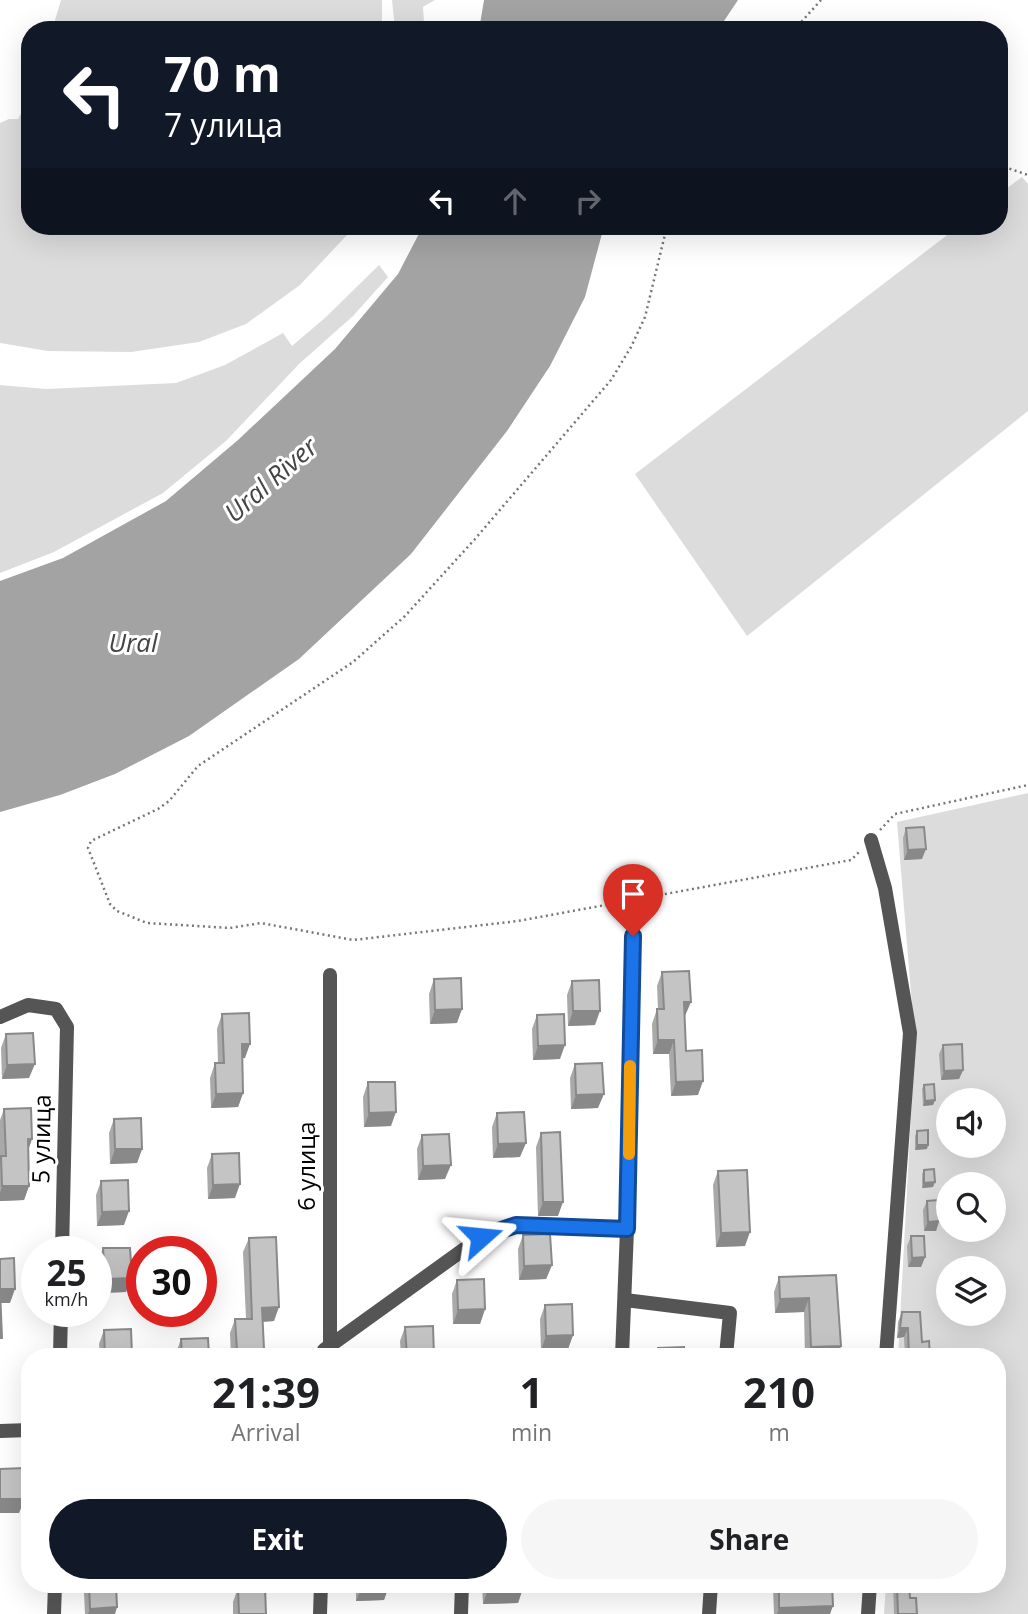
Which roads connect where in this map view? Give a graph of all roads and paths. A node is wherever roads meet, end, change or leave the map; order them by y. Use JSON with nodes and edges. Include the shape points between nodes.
{"nodes":[{"id":1,"x":821,"y":0,"type":"edge"},
{"id":2,"x":802,"y":21,"type":"edge"},
{"id":3,"x":1008,"y":168,"type":"edge"},
{"id":4,"x":1028,"y":175,"type":"edge"},
{"id":5,"x":665,"y":235,"type":"edge"},
{"id":6,"x":1028,"y":785,"type":"edge"},
{"id":7,"x":871,"y":840,"type":"junction"},
{"id":8,"x":633,"y":936,"type":"dead end"},
{"id":9,"x":330,"y":975,"type":"dead end"},
{"id":10,"x":0,"y":1017,"type":"edge"},
{"id":11,"x":627,"y":1229,"type":"junction"},
{"id":12,"x":62,"y":1236,"type":"edge"},
{"id":13,"x":625,"y":1300,"type":"junction"},
{"id":14,"x":61,"y":1327,"type":"edge"},
{"id":15,"x":60,"y":1348,"type":"edge"},
{"id":16,"x":328,"y":1348,"type":"edge"},
{"id":17,"x":332,"y":1348,"type":"edge"},
{"id":18,"x":622,"y":1348,"type":"edge"},
{"id":19,"x":727,"y":1348,"type":"edge"},
{"id":20,"x":887,"y":1348,"type":"edge"},
{"id":21,"x":21,"y":1431,"type":"edge"},
{"id":22,"x":0,"y":1432,"type":"edge"},
{"id":23,"x":55,"y":1593,"type":"edge"},
{"id":24,"x":321,"y":1593,"type":"edge"},
{"id":25,"x":462,"y":1593,"type":"edge"},
{"id":26,"x":710,"y":1593,"type":"edge"},
{"id":27,"x":869,"y":1593,"type":"edge"},
{"id":28,"x":54,"y":1614,"type":"edge"},
{"id":29,"x":320,"y":1614,"type":"edge"},
{"id":30,"x":461,"y":1614,"type":"edge"},
{"id":31,"x":709,"y":1614,"type":"edge"},
{"id":32,"x":868,"y":1614,"type":"edge"}],
"edges":[{"from":1,"to":2,"type":"path"},
{"from":3,"to":4,"type":"path"},
{"from":5,"to":7,"type":"path","via":[[645,317],[611,380],[405,616],[353,662],[198,766],[169,801],[91,841],[88,848],[110,904],[147,923],[230,928],[261,923],[353,940],[518,920],[851,860]]},
{"from":6,"to":7,"type":"path","via":[[895,814]]},
{"from":7,"to":20,"type":"street","via":[[885,888],[910,1033]]},
{"from":8,"to":11,"type":"street"},
{"from":9,"to":16,"type":"street","name":"6 улица"},
{"from":10,"to":12,"type":"street","name":"5 улица","via":[[27,1005],[56,1009],[67,1027]]},
{"from":11,"to":13,"type":"street"},
{"from":11,"to":17,"type":"street","via":[[516,1225],[481,1237]]},
{"from":13,"to":18,"type":"street"},
{"from":13,"to":19,"type":"street","via":[[730,1313]]},
{"from":14,"to":15,"type":"street"},
{"from":21,"to":22,"type":"street"},
{"from":23,"to":28,"type":"street"},
{"from":24,"to":29,"type":"street"},
{"from":25,"to":30,"type":"street"},
{"from":26,"to":31,"type":"street"},
{"from":27,"to":32,"type":"street"}]}
